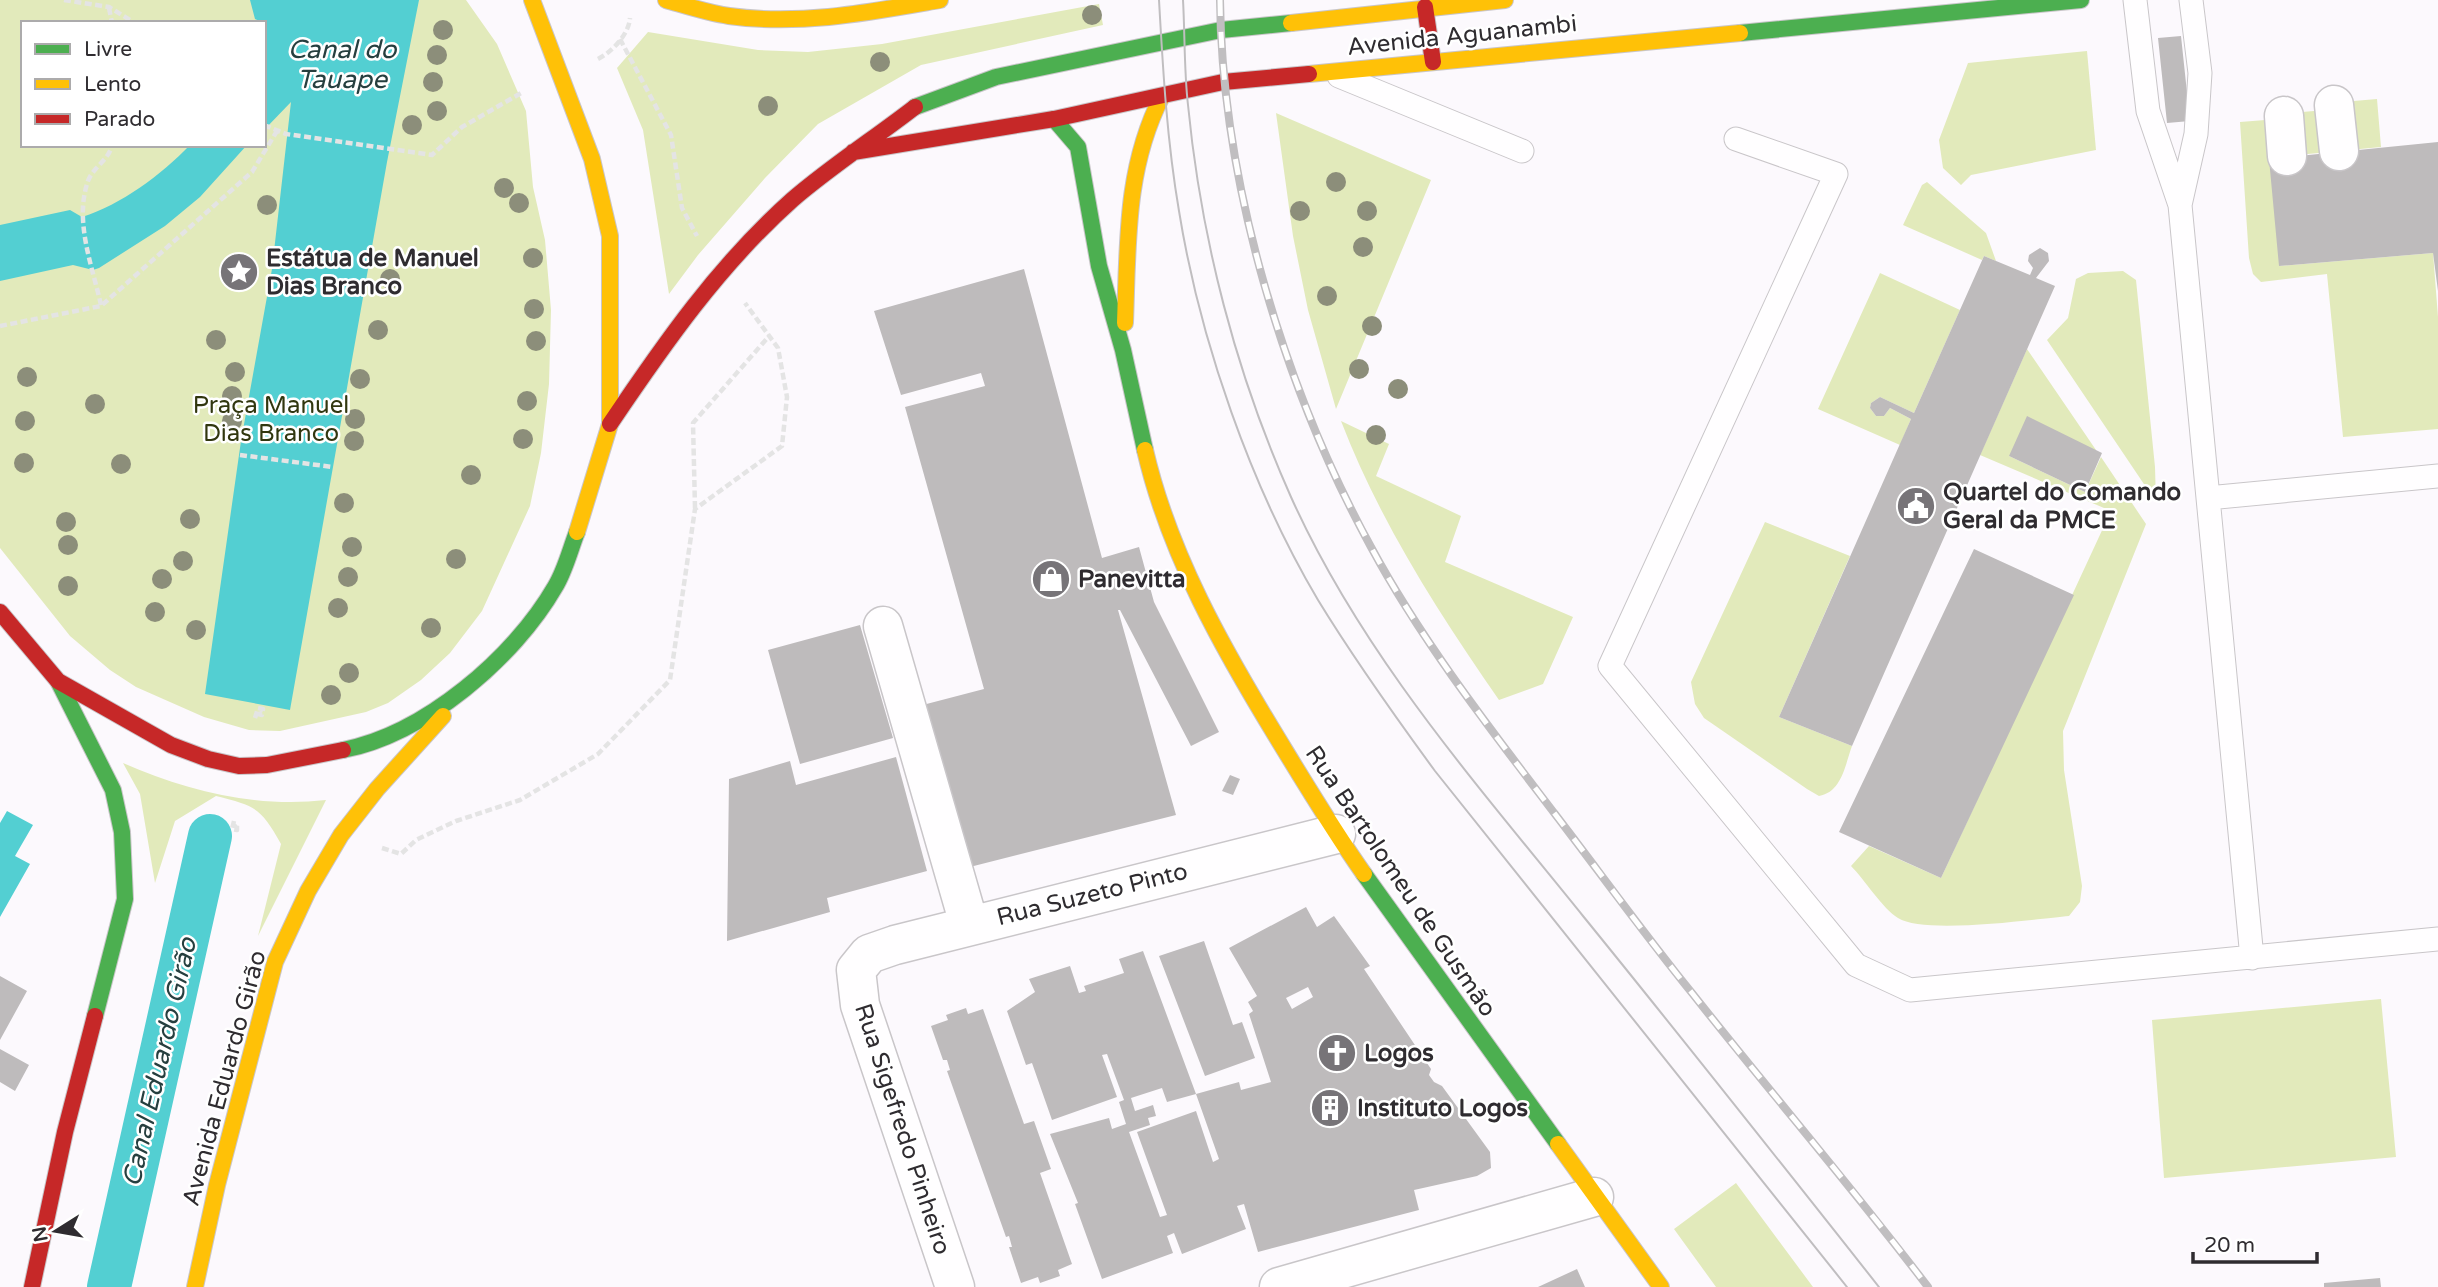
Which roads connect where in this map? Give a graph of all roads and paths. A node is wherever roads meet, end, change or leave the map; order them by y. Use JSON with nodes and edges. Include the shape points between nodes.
{"nodes":[{"id":1,"x":64,"y":0,"type":"edge"},
{"id":2,"x":532,"y":0,"type":"edge"},
{"id":3,"x":666,"y":0,"type":"edge"},
{"id":4,"x":940,"y":0,"type":"edge"},
{"id":5,"x":1505,"y":0,"type":"edge"},
{"id":6,"x":2081,"y":0,"type":"edge"},
{"id":7,"x":2134,"y":0,"type":"edge"},
{"id":8,"x":2191,"y":0,"type":"edge"},
{"id":9,"x":109,"y":7,"type":"junction"},
{"id":10,"x":1425,"y":7,"type":"junction"},
{"id":11,"x":112,"y":21,"type":"edge"},
{"id":12,"x":132,"y":21,"type":"edge"},
{"id":13,"x":620,"y":39,"type":"dead end"},
{"id":14,"x":1433,"y":62,"type":"junction"},
{"id":15,"x":1326,"y":71,"type":"junction"},
{"id":16,"x":519,"y":94,"type":"dead end"},
{"id":17,"x":1162,"y":96,"type":"junction"},
{"id":18,"x":2334,"y":105,"type":"dead end"},
{"id":19,"x":2284,"y":116,"type":"dead end"},
{"id":20,"x":1054,"y":119,"type":"junction"},
{"id":21,"x":266,"y":126,"type":"edge"},
{"id":22,"x":277,"y":131,"type":"junction"},
{"id":23,"x":1736,"y":139,"type":"dead end"},
{"id":24,"x":112,"y":147,"type":"edge"},
{"id":25,"x":1522,"y":151,"type":"dead end"},
{"id":26,"x":2339,"y":151,"type":"dead end"},
{"id":27,"x":853,"y":152,"type":"junction"},
{"id":28,"x":2287,"y":156,"type":"dead end"},
{"id":29,"x":2180,"y":205,"type":"junction"},
{"id":30,"x":702,"y":243,"type":"dead end"},
{"id":31,"x":741,"y":298,"type":"dead end"},
{"id":32,"x":101,"y":306,"type":"junction"},
{"id":33,"x":0,"y":326,"type":"edge"},
{"id":34,"x":770,"y":335,"type":"junction"},
{"id":35,"x":1123,"y":350,"type":"junction"},
{"id":36,"x":610,"y":424,"type":"junction"},
{"id":37,"x":240,"y":455,"type":"dead end"},
{"id":38,"x":333,"y":467,"type":"dead end"},
{"id":39,"x":2438,"y":476,"type":"edge"},
{"id":40,"x":2208,"y":498,"type":"junction"},
{"id":41,"x":695,"y":509,"type":"junction"},
{"id":42,"x":0,"y":612,"type":"edge"},
{"id":43,"x":883,"y":626,"type":"dead end"},
{"id":44,"x":58,"y":681,"type":"junction"},
{"id":45,"x":467,"y":690,"type":"junction"},
{"id":46,"x":261,"y":713,"type":"dead end"},
{"id":47,"x":256,"y":719,"type":"dead end"},
{"id":48,"x":234,"y":821,"type":"dead end"},
{"id":49,"x":236,"y":827,"type":"dead end"},
{"id":50,"x":1336,"y":834,"type":"junction"},
{"id":51,"x":341,"y":835,"type":"junction"},
{"id":52,"x":969,"y":924,"type":"junction"},
{"id":53,"x":2438,"y":939,"type":"edge"},
{"id":54,"x":2252,"y":958,"type":"junction"},
{"id":55,"x":856,"y":970,"type":"joint"},
{"id":56,"x":1594,"y":1197,"type":"junction"},
{"id":57,"x":32,"y":1287,"type":"edge"},
{"id":58,"x":195,"y":1287,"type":"edge"},
{"id":59,"x":955,"y":1287,"type":"edge"},
{"id":60,"x":1279,"y":1287,"type":"edge"},
{"id":61,"x":1661,"y":1287,"type":"edge"}],
"edges":[{"from":1,"to":9,"type":"path"},
{"from":2,"to":36,"type":"main road","via":[[592,159],[610,236]]},
{"from":3,"to":4,"type":"main road","via":[[732,17],[791,21]]},
{"from":5,"to":10,"type":"main road","name":"Avenida Aguanambi"},
{"from":6,"to":14,"type":"main road","name":"Avenida Aguanambi"},
{"from":7,"to":29,"type":"lane","via":[[2148,111]]},
{"from":8,"to":29,"type":"lane","via":[[2200,73],[2196,134]]},
{"from":9,"to":11,"type":"path"},
{"from":9,"to":12,"type":"path"},
{"from":10,"to":14,"type":"main road"},
{"from":10,"to":27,"type":"main road","name":"Avenida Aguanambi","via":[[1221,30],[996,78],[918,104]]},
{"from":13,"to":30,"type":"path","via":[[671,135],[682,208]]},
{"from":14,"to":15,"type":"main road","name":"Avenida Aguanambi"},
{"from":15,"to":17,"type":"main road","name":"Avenida Aguanambi","via":[[1223,82]]},
{"from":15,"to":25,"type":"lane"},
{"from":16,"to":22,"type":"path","via":[[462,127],[432,155]]},
{"from":17,"to":20,"type":"main road","name":"Avenida Aguanambi"},
{"from":17,"to":35,"type":"main road","name":"Rua Bartolomeu de Gusmão","via":[[1150,116],[1134,166]]},
{"from":18,"to":26,"type":"street"},
{"from":19,"to":28,"type":"street"},
{"from":20,"to":27,"type":"main road","name":"Avenida Aguanambi"},
{"from":20,"to":35,"type":"main road","name":"Rua Bartolomeu de Gusmão","via":[[1079,147],[1099,266]]},
{"from":21,"to":22,"type":"path"},
{"from":22,"to":32,"type":"path","via":[[251,172]]},
{"from":23,"to":54,"type":"lane","via":[[1836,174],[1610,666],[1856,965],[1910,990]]},
{"from":24,"to":32,"type":"path","via":[[89,179],[82,218]]},
{"from":27,"to":36,"type":"main road","name":"Avenida Aguanambi","via":[[792,200],[721,271],[668,337]]},
{"from":29,"to":40,"type":"lane"},
{"from":31,"to":34,"type":"path"},
{"from":32,"to":33,"type":"path"},
{"from":34,"to":41,"type":"path","via":[[693,423]]},
{"from":34,"to":41,"type":"path","via":[[778,348],[787,397],[782,446]]},
{"from":35,"to":50,"type":"main road","name":"Rua Bartolomeu de Gusmão","via":[[1148,462],[1179,551],[1219,642]]},
{"from":36,"to":45,"type":"main road","via":[[556,586],[516,641]]},
{"from":37,"to":38,"type":"path"},
{"from":39,"to":40,"type":"lane"},
{"from":40,"to":54,"type":"lane"},
{"from":41,"to":51,"type":"path","via":[[670,680],[598,754],[520,800],[416,840],[401,855]]},
{"from":42,"to":44,"type":"main road"},
{"from":43,"to":52,"type":"street"},
{"from":44,"to":45,"type":"main road","via":[[171,745],[239,766],[355,748],[400,729]]},
{"from":44,"to":57,"type":"main road","via":[[113,790],[122,832],[125,899],[65,1132]]},
{"from":45,"to":51,"type":"main road","name":"Avenida Eduardo Girão"},
{"from":46,"to":47,"type":"path","via":[[263,709],[258,708]]},
{"from":48,"to":49,"type":"path","via":[[232,829]]},
{"from":50,"to":52,"type":"street","name":"Rua Suzeto Pinto"},
{"from":50,"to":56,"type":"main road","name":"Rua Bartolomeu de Gusmão"},
{"from":51,"to":58,"type":"main road","name":"Avenida Eduardo Girão","via":[[275,962]]},
{"from":52,"to":55,"type":"street","name":"Rua Suzeto Pinto","via":[[869,954]]},
{"from":53,"to":54,"type":"lane"},
{"from":55,"to":59,"type":"street","name":"Rua Sigefredo Pinheiro","via":[[860,1005]]},
{"from":56,"to":60,"type":"street"},
{"from":56,"to":61,"type":"main road","name":"Rua Bartolomeu de Gusmão"}]}
